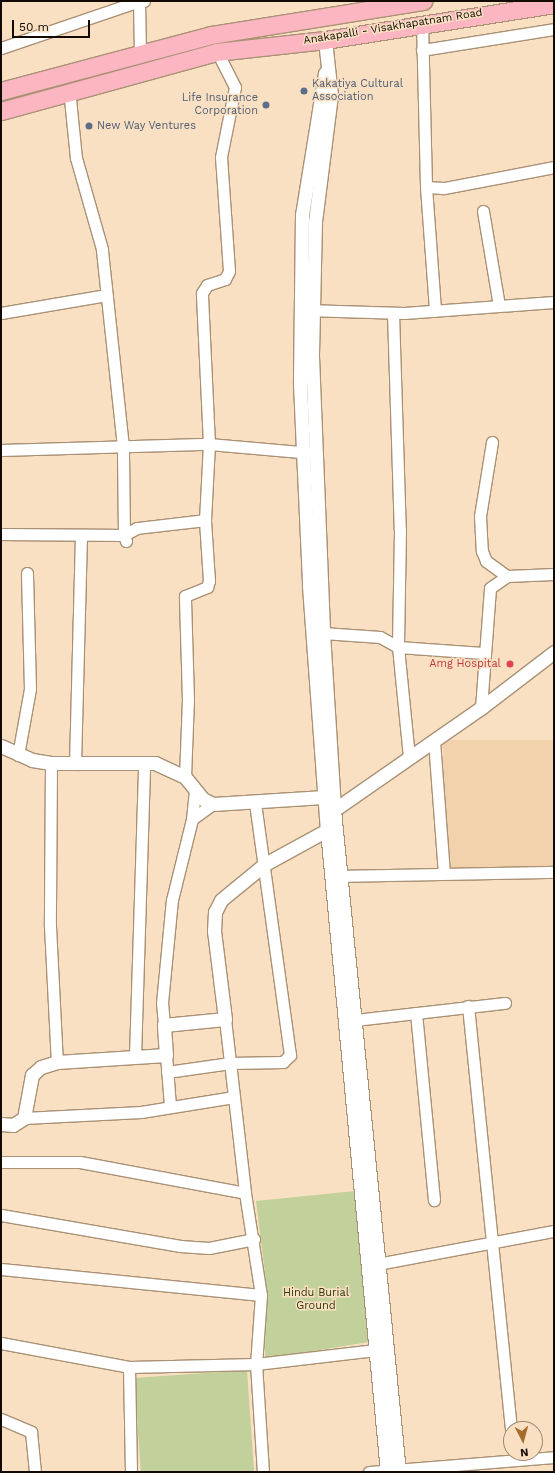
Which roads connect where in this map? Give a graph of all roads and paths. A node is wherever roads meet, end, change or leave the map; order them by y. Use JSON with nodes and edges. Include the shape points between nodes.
{"nodes":[{"id":1,"x":141,"y":1,"type":"edge"},
{"id":2,"x":423,"y":1,"type":"edge"},
{"id":3,"x":554,"y":4,"type":"edge"},
{"id":4,"x":422,"y":22,"type":"junction"},
{"id":5,"x":554,"y":29,"type":"edge"},
{"id":6,"x":325,"y":40,"type":"junction"},
{"id":7,"x":1,"y":48,"type":"edge"},
{"id":8,"x":422,"y":50,"type":"junction"},
{"id":9,"x":140,"y":53,"type":"junction"},
{"id":10,"x":221,"y":59,"type":"dead end"},
{"id":11,"x":1,"y":91,"type":"edge"},
{"id":12,"x":70,"y":99,"type":"dead end"},
{"id":13,"x":1,"y":111,"type":"edge"},
{"id":14,"x":554,"y":166,"type":"edge"},
{"id":15,"x":426,"y":187,"type":"junction"},
{"id":16,"x":483,"y":211,"type":"dead end"},
{"id":17,"x":106,"y":295,"type":"junction"},
{"id":18,"x":554,"y":302,"type":"edge"},
{"id":19,"x":499,"y":306,"type":"junction"},
{"id":20,"x":307,"y":310,"type":"junction"},
{"id":21,"x":435,"y":311,"type":"junction"},
{"id":22,"x":1,"y":313,"type":"edge"},
{"id":23,"x":393,"y":313,"type":"junction"},
{"id":24,"x":492,"y":442,"type":"dead end"},
{"id":25,"x":209,"y":444,"type":"junction"},
{"id":26,"x":123,"y":447,"type":"junction"},
{"id":27,"x":1,"y":450,"type":"edge"},
{"id":28,"x":311,"y":453,"type":"junction"},
{"id":29,"x":205,"y":520,"type":"junction"},
{"id":30,"x":1,"y":534,"type":"edge"},
{"id":31,"x":82,"y":535,"type":"junction"},
{"id":32,"x":125,"y":538,"type":"junction"},
{"id":33,"x":27,"y":573,"type":"dead end"},
{"id":34,"x":554,"y":574,"type":"edge"},
{"id":35,"x":507,"y":576,"type":"junction"},
{"id":36,"x":323,"y":633,"type":"junction"},
{"id":37,"x":398,"y":647,"type":"junction"},
{"id":38,"x":554,"y":652,"type":"edge"},
{"id":39,"x":483,"y":653,"type":"junction"},
{"id":40,"x":481,"y":708,"type":"junction"},
{"id":41,"x":434,"y":741,"type":"junction"},
{"id":42,"x":1,"y":746,"type":"edge"},
{"id":43,"x":18,"y":755,"type":"junction"},
{"id":44,"x":409,"y":758,"type":"junction"},
{"id":45,"x":144,"y":762,"type":"junction"},
{"id":46,"x":51,"y":763,"type":"junction"},
{"id":47,"x":75,"y":764,"type":"junction"},
{"id":48,"x":185,"y":777,"type":"junction"},
{"id":49,"x":194,"y":790,"type":"junction"},
{"id":50,"x":324,"y":797,"type":"junction"},
{"id":51,"x":255,"y":803,"type":"junction"},
{"id":52,"x":213,"y":804,"type":"junction"},
{"id":53,"x":334,"y":810,"type":"junction"},
{"id":54,"x":192,"y":819,"type":"junction"},
{"id":55,"x":326,"y":830,"type":"junction"},
{"id":56,"x":265,"y":864,"type":"junction"},
{"id":57,"x":554,"y":872,"type":"edge"},
{"id":58,"x":444,"y":874,"type":"junction"},
{"id":59,"x":341,"y":876,"type":"junction"},
{"id":60,"x":505,"y":1002,"type":"dead end"},
{"id":61,"x":468,"y":1006,"type":"junction"},
{"id":62,"x":416,"y":1013,"type":"junction"},
{"id":63,"x":225,"y":1019,"type":"junction"},
{"id":64,"x":355,"y":1020,"type":"junction"},
{"id":65,"x":164,"y":1025,"type":"junction"},
{"id":66,"x":166,"y":1055,"type":"junction"},
{"id":67,"x":135,"y":1056,"type":"junction"},
{"id":68,"x":56,"y":1062,"type":"junction"},
{"id":69,"x":230,"y":1063,"type":"junction"},
{"id":70,"x":168,"y":1072,"type":"junction"},
{"id":71,"x":234,"y":1097,"type":"junction"},
{"id":72,"x":170,"y":1106,"type":"junction"},
{"id":73,"x":24,"y":1118,"type":"junction"},
{"id":74,"x":1,"y":1124,"type":"edge"},
{"id":75,"x":1,"y":1162,"type":"edge"},
{"id":76,"x":245,"y":1193,"type":"junction"},
{"id":77,"x":434,"y":1200,"type":"dead end"},
{"id":78,"x":1,"y":1215,"type":"edge"},
{"id":79,"x":554,"y":1231,"type":"edge"},
{"id":80,"x":254,"y":1239,"type":"junction"},
{"id":81,"x":491,"y":1243,"type":"junction"},
{"id":82,"x":373,"y":1265,"type":"junction"},
{"id":83,"x":1,"y":1270,"type":"edge"},
{"id":84,"x":262,"y":1295,"type":"junction"},
{"id":85,"x":1,"y":1343,"type":"edge"},
{"id":86,"x":375,"y":1350,"type":"junction"},
{"id":87,"x":256,"y":1364,"type":"junction"},
{"id":88,"x":129,"y":1367,"type":"junction"},
{"id":89,"x":1,"y":1419,"type":"edge"},
{"id":90,"x":510,"y":1421,"type":"edge"},
{"id":91,"x":503,"y":1457,"type":"edge"},
{"id":92,"x":543,"y":1457,"type":"edge"},
{"id":93,"x":554,"y":1457,"type":"edge"},
{"id":94,"x":393,"y":1471,"type":"edge"},
{"id":95,"x":35,"y":1472,"type":"edge"},
{"id":96,"x":131,"y":1472,"type":"edge"},
{"id":97,"x":263,"y":1472,"type":"edge"},
{"id":98,"x":369,"y":1472,"type":"edge"}],
"edges":[{"from":1,"to":7,"type":"street"},
{"from":1,"to":9,"type":"street"},
{"from":2,"to":9,"type":"main road","name":"Anakapalli - Visakhapatnam Road","via":[[211,35]]},
{"from":3,"to":4,"type":"main road","name":"Anakapalli - Visakhapatnam Road"},
{"from":4,"to":6,"type":"main road","name":"Anakapalli - Visakhapatnam Road"},
{"from":4,"to":8,"type":"street"},
{"from":5,"to":8,"type":"street"},
{"from":6,"to":13,"type":"main road","name":"Anakapalli - Visakhapatnam Road","via":[[216,52]]},
{"from":6,"to":20,"type":"street","via":[[326,69],[331,95],[314,222]]},
{"from":8,"to":15,"type":"street"},
{"from":9,"to":11,"type":"main road","name":"Anakapalli - Visakhapatnam Road"},
{"from":10,"to":25,"type":"street","via":[[235,87],[221,157],[228,276],[207,285],[202,293]]},
{"from":12,"to":17,"type":"street","via":[[76,158],[102,249]]},
{"from":14,"to":15,"type":"street","via":[[444,188]]},
{"from":15,"to":21,"type":"street"},
{"from":16,"to":19,"type":"street"},
{"from":17,"to":22,"type":"street"},
{"from":17,"to":26,"type":"street"},
{"from":18,"to":19,"type":"street"},
{"from":19,"to":21,"type":"street"},
{"from":20,"to":23,"type":"street"},
{"from":20,"to":28,"type":"street"},
{"from":21,"to":23,"type":"street"},
{"from":23,"to":37,"type":"street","via":[[400,530]]},
{"from":24,"to":35,"type":"street","via":[[480,516],[482,551],[486,561]]},
{"from":25,"to":26,"type":"street"},
{"from":25,"to":28,"type":"street"},
{"from":25,"to":29,"type":"street"},
{"from":26,"to":27,"type":"street"},
{"from":26,"to":32,"type":"street"},
{"from":28,"to":36,"type":"street"},
{"from":28,"to":50,"type":"street","via":[[313,663]]},
{"from":29,"to":32,"type":"street","via":[[161,523]]},
{"from":29,"to":48,"type":"street","via":[[209,581],[207,587],[185,596],[188,700]]},
{"from":30,"to":31,"type":"street"},
{"from":31,"to":32,"type":"street"},
{"from":31,"to":47,"type":"street"},
{"from":33,"to":43,"type":"street","via":[[30,689]]},
{"from":34,"to":35,"type":"street"},
{"from":35,"to":39,"type":"street","via":[[490,588]]},
{"from":36,"to":37,"type":"street","via":[[380,637]]},
{"from":36,"to":53,"type":"street"},
{"from":37,"to":39,"type":"street"},
{"from":37,"to":44,"type":"street"},
{"from":38,"to":40,"type":"street"},
{"from":39,"to":40,"type":"street"},
{"from":40,"to":41,"type":"street"},
{"from":41,"to":44,"type":"street"},
{"from":41,"to":58,"type":"street"},
{"from":42,"to":43,"type":"street"},
{"from":43,"to":46,"type":"street"},
{"from":44,"to":53,"type":"street"},
{"from":45,"to":47,"type":"street"},
{"from":45,"to":48,"type":"street","via":[[170,768]]},
{"from":45,"to":67,"type":"street"},
{"from":46,"to":47,"type":"street"},
{"from":46,"to":68,"type":"street","via":[[50,926]]},
{"from":48,"to":49,"type":"street"},
{"from":49,"to":52,"type":"street"},
{"from":49,"to":54,"type":"street"},
{"from":50,"to":51,"type":"street"},
{"from":50,"to":55,"type":"street"},
{"from":51,"to":52,"type":"street"},
{"from":51,"to":56,"type":"street"},
{"from":52,"to":54,"type":"street"},
{"from":53,"to":55,"type":"street"},
{"from":53,"to":59,"type":"street"},
{"from":54,"to":65,"type":"street","via":[[172,900],[162,1003]]},
{"from":55,"to":56,"type":"street"},
{"from":55,"to":82,"type":"street"},
{"from":56,"to":63,"type":"street","via":[[221,900],[215,912]]},
{"from":56,"to":69,"type":"street","via":[[290,1054],[283,1062]]},
{"from":57,"to":58,"type":"street"},
{"from":58,"to":59,"type":"street"},
{"from":59,"to":64,"type":"street"},
{"from":60,"to":61,"type":"street"},
{"from":61,"to":62,"type":"street"},
{"from":61,"to":81,"type":"street"},
{"from":62,"to":64,"type":"street"},
{"from":62,"to":77,"type":"street"},
{"from":63,"to":65,"type":"street"},
{"from":63,"to":69,"type":"street"},
{"from":64,"to":82,"type":"street"},
{"from":65,"to":66,"type":"street"},
{"from":66,"to":67,"type":"street"},
{"from":66,"to":70,"type":"street"},
{"from":67,"to":68,"type":"street"},
{"from":68,"to":73,"type":"street","via":[[41,1067],[32,1075]]},
{"from":69,"to":70,"type":"street"},
{"from":69,"to":71,"type":"street"},
{"from":70,"to":72,"type":"street"},
{"from":71,"to":72,"type":"street"},
{"from":71,"to":76,"type":"street"},
{"from":72,"to":73,"type":"street","via":[[141,1112]]},
{"from":73,"to":74,"type":"street","via":[[13,1125]]},
{"from":75,"to":76,"type":"street","via":[[80,1162]]},
{"from":76,"to":80,"type":"street"},
{"from":78,"to":80,"type":"street","via":[[180,1246],[209,1248]]},
{"from":79,"to":81,"type":"street"},
{"from":80,"to":84,"type":"street"},
{"from":81,"to":82,"type":"street"},
{"from":81,"to":90,"type":"street"},
{"from":82,"to":86,"type":"street"},
{"from":82,"to":94,"type":"street"},
{"from":83,"to":84,"type":"street"},
{"from":84,"to":87,"type":"street"},
{"from":85,"to":88,"type":"street"},
{"from":86,"to":87,"type":"street"},
{"from":86,"to":94,"type":"street"},
{"from":87,"to":88,"type":"street"},
{"from":87,"to":97,"type":"street"},
{"from":88,"to":96,"type":"street"},
{"from":89,"to":95,"type":"street","via":[[31,1432]]},
{"from":91,"to":94,"type":"street"},
{"from":92,"to":93,"type":"street"},
{"from":94,"to":98,"type":"street"}]}
